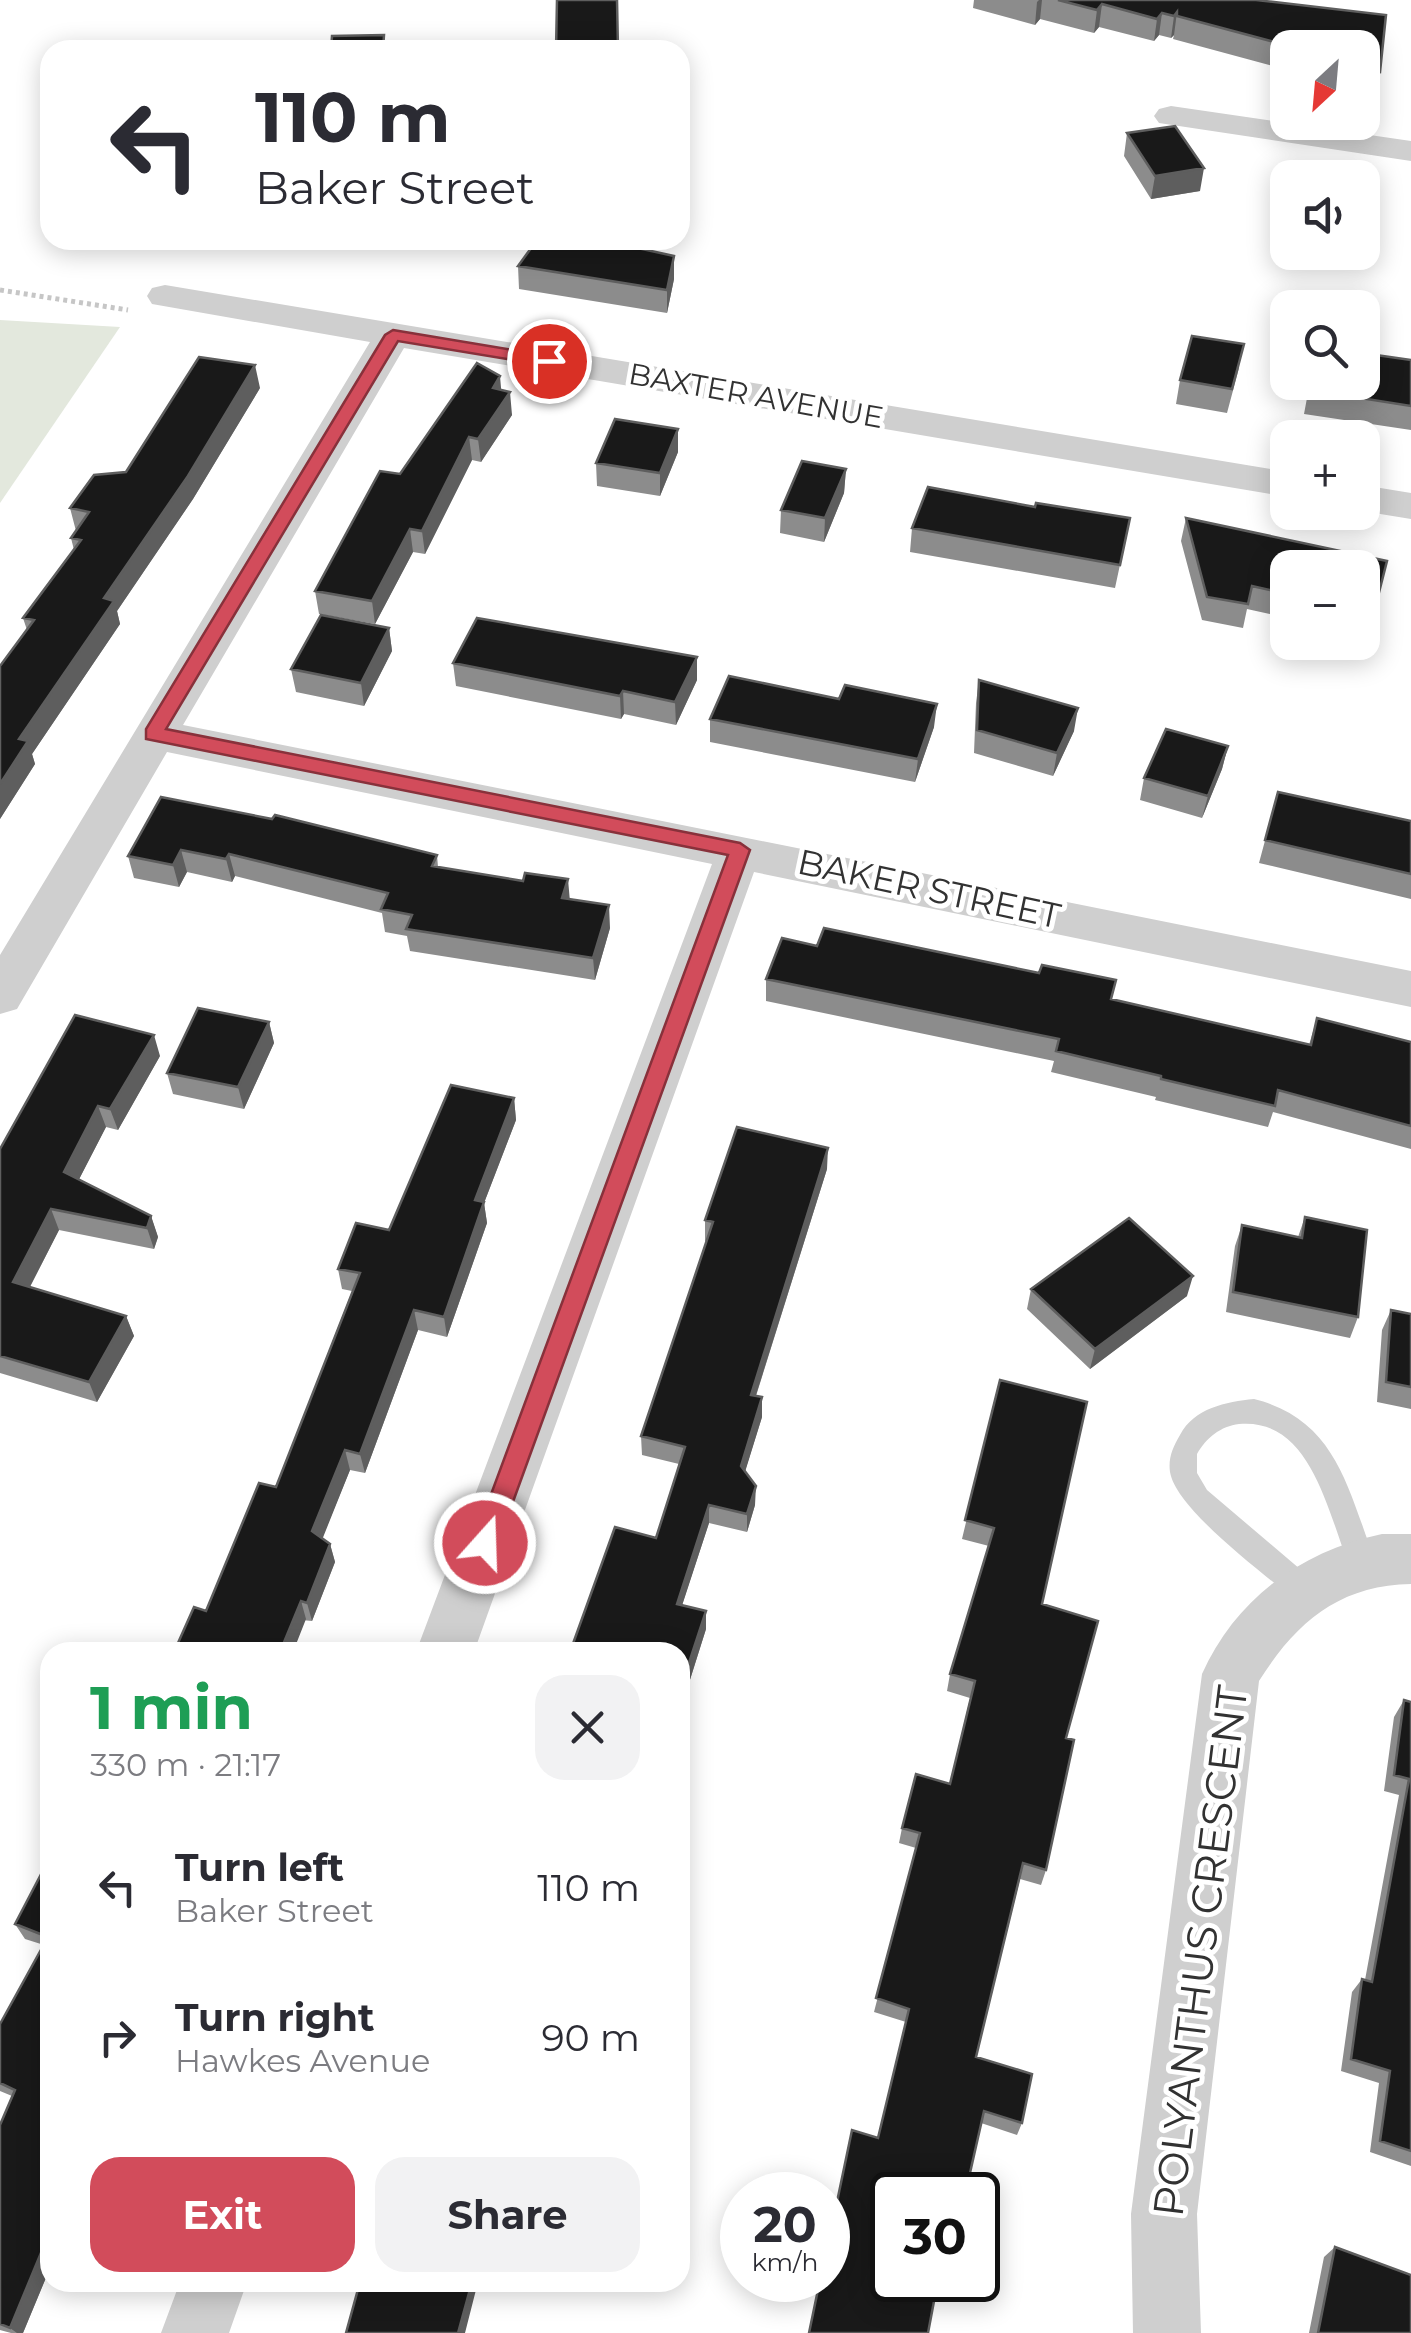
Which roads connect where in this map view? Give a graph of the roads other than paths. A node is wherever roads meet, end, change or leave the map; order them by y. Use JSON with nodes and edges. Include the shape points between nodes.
{"nodes":[{"id":1,"x":1171,"y":116,"type":"dead end"},
{"id":2,"x":1411,"y":151,"type":"edge"},
{"id":3,"x":166,"y":296,"type":"road end"},
{"id":4,"x":393,"y":335,"type":"junction"},
{"id":5,"x":1270,"y":483,"type":"edge"},
{"id":6,"x":1380,"y":501,"type":"edge"},
{"id":7,"x":1411,"y":506,"type":"edge"},
{"id":8,"x":153,"y":734,"type":"junction"},
{"id":9,"x":740,"y":850,"type":"junction"},
{"id":10,"x":1411,"y":989,"type":"edge"},
{"id":11,"x":0,"y":996,"type":"edge"},
{"id":12,"x":1387,"y":1561,"type":"edge"},
{"id":13,"x":1304,"y":1590,"type":"junction"},
{"id":14,"x":449,"y":1642,"type":"edge"},
{"id":15,"x":210,"y":2292,"type":"edge"},
{"id":16,"x":195,"y":2333,"type":"edge"},
{"id":17,"x":1166,"y":2333,"type":"edge"}],
"edges":[{"from":1,"to":2,"type":"street"},
{"from":3,"to":4,"type":"street","name":"BAXTER AVENUE"},
{"from":4,"to":5,"type":"street","name":"BAXTER AVENUE"},
{"from":4,"to":8,"type":"street"},
{"from":6,"to":7,"type":"street"},
{"from":8,"to":9,"type":"street","name":"BAKER STREET"},
{"from":8,"to":11,"type":"street"},
{"from":9,"to":10,"type":"street","name":"BAKER STREET"},
{"from":9,"to":14,"type":"street"},
{"from":12,"to":13,"type":"street","name":"POLYANTHUS CRESCENT","via":[[1339,1570]]},
{"from":12,"to":13,"type":"lane","via":[[1296,1428],[1245,1410],[1219,1414],[1199,1426],[1186,1446],[1192,1494]]},
{"from":13,"to":17,"type":"street","name":"POLYANTHUS CRESCENT","via":[[1253,1636],[1231,1674],[1164,2214]]},
{"from":15,"to":16,"type":"street"}]}
